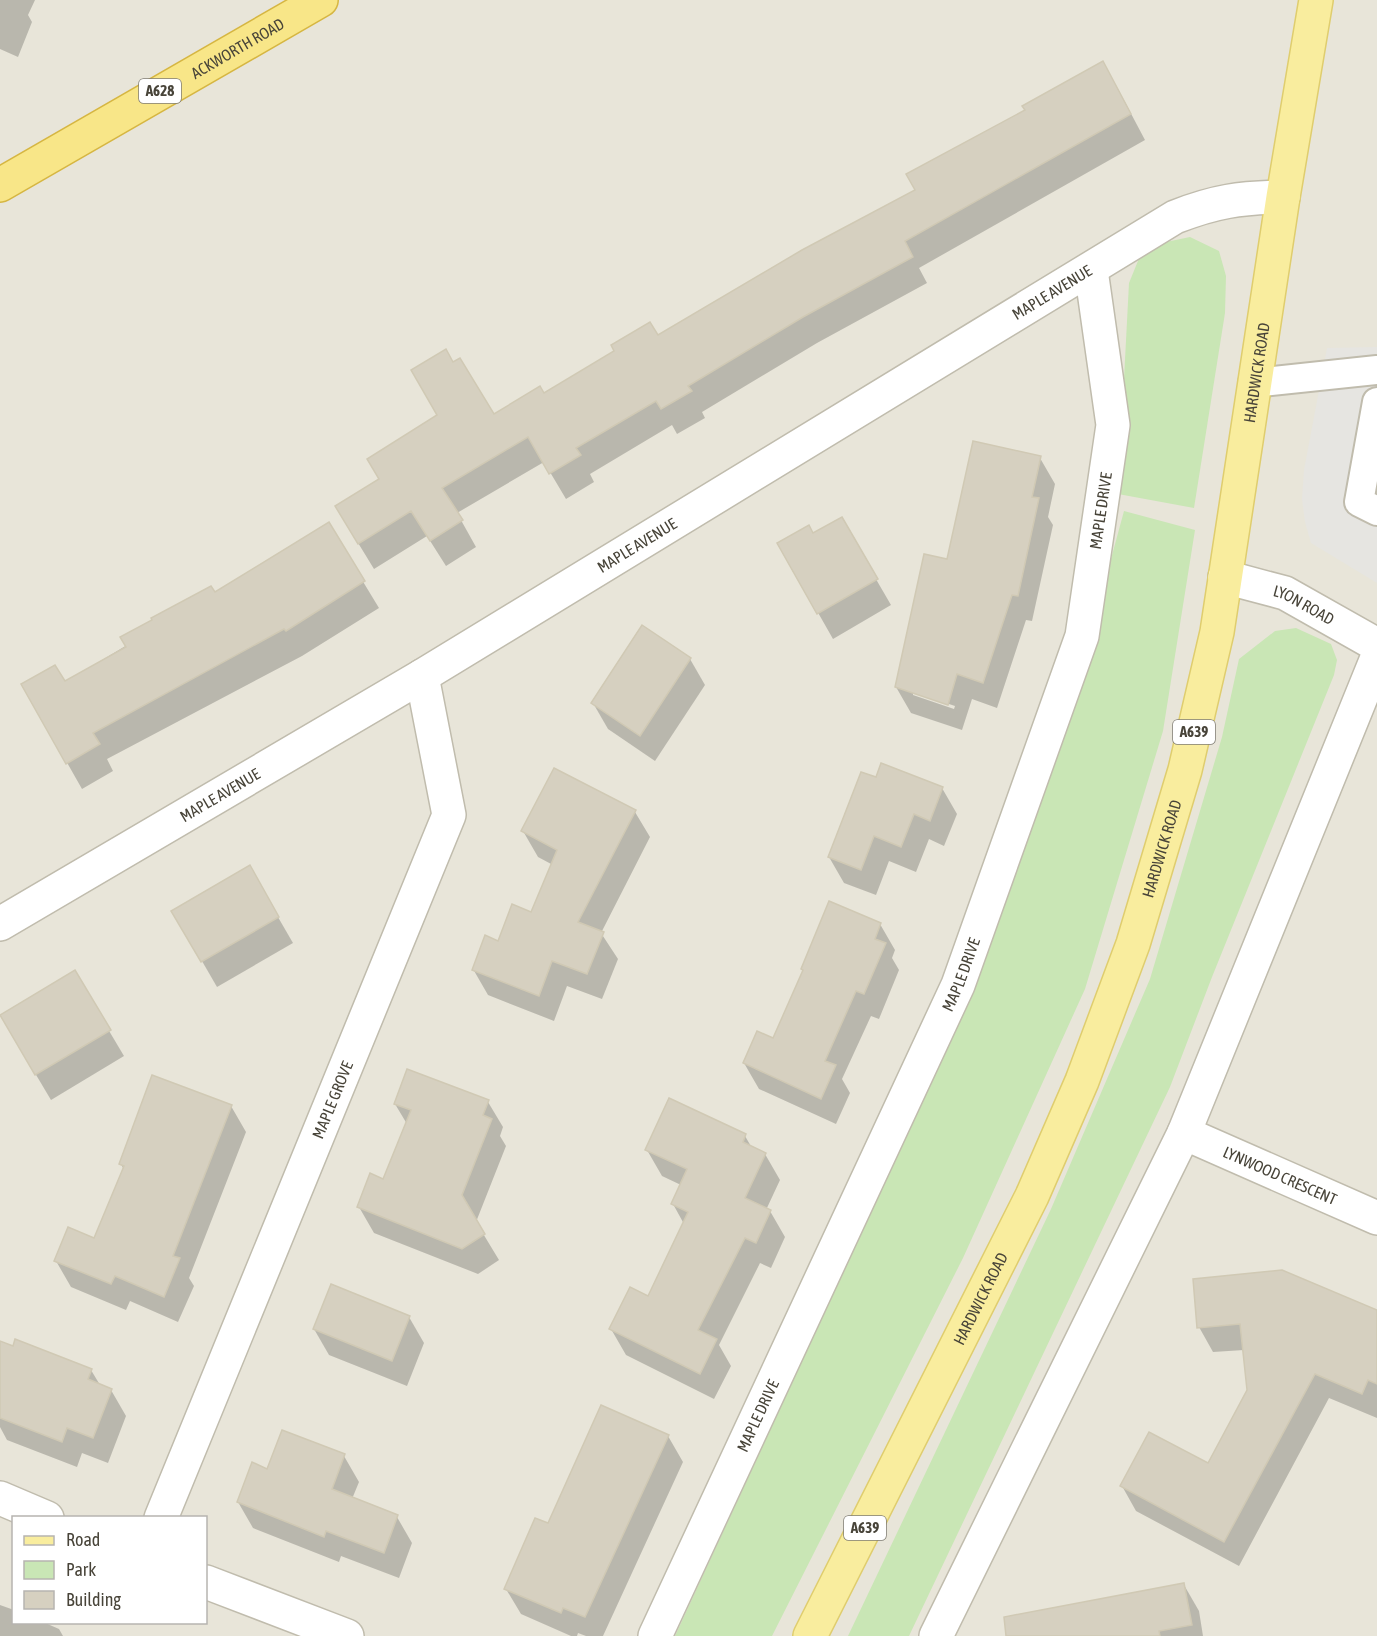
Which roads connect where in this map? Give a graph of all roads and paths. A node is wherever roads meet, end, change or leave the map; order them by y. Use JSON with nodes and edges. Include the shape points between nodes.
{"nodes":[{"id":1,"x":321,"y":0,"type":"edge"},
{"id":2,"x":1316,"y":0,"type":"edge"},
{"id":3,"x":0,"y":185,"type":"edge"},
{"id":4,"x":1283,"y":196,"type":"junction"},
{"id":5,"x":1091,"y":270,"type":"junction"},
{"id":6,"x":1377,"y":370,"type":"edge"},
{"id":7,"x":1253,"y":382,"type":"junction"},
{"id":8,"x":1377,"y":402,"type":"edge"},
{"id":9,"x":1377,"y":511,"type":"edge"},
{"id":10,"x":1225,"y":577,"type":"junction"},
{"id":11,"x":1377,"y":645,"type":"edge"},
{"id":12,"x":1377,"y":658,"type":"edge"},
{"id":13,"x":422,"y":676,"type":"junction"},
{"id":14,"x":0,"y":924,"type":"edge"},
{"id":15,"x":1184,"y":1133,"type":"junction"},
{"id":16,"x":1377,"y":1218,"type":"edge"},
{"id":17,"x":0,"y":1498,"type":"edge"},
{"id":18,"x":42,"y":1516,"type":"edge"},
{"id":19,"x":162,"y":1516,"type":"edge"},
{"id":20,"x":207,"y":1582,"type":"edge"},
{"id":21,"x":347,"y":1636,"type":"edge"},
{"id":22,"x":655,"y":1636,"type":"edge"},
{"id":23,"x":810,"y":1636,"type":"edge"},
{"id":24,"x":936,"y":1636,"type":"edge"}],
"edges":[{"from":1,"to":3,"type":"highway","name":"ACKWORTH ROAD","number":"A628"},
{"from":2,"to":4,"type":"main road","name":"HARDWICK ROAD","number":"A639"},
{"from":4,"to":5,"type":"street","name":"MAPLE AVENUE","via":[[1234,198],[1208,204],[1175,217]]},
{"from":4,"to":7,"type":"main road","name":"HARDWICK ROAD","number":"A639"},
{"from":5,"to":13,"type":"street","name":"MAPLE AVENUE"},
{"from":5,"to":22,"type":"street","name":"MAPLE DRIVE","via":[[1113,425],[1082,636],[958,985]]},
{"from":6,"to":7,"type":"lane"},
{"from":7,"to":10,"type":"main road","name":"HARDWICK ROAD","number":"A639"},
{"from":8,"to":9,"type":"lane","via":[[1359,502]]},
{"from":10,"to":11,"type":"street","name":"LYON ROAD","via":[[1285,593]]},
{"from":10,"to":23,"type":"main road","name":"HARDWICK ROAD","number":"A639","via":[[1217,632],[1185,770],[1133,944],[1082,1081],[1032,1196]]},
{"from":12,"to":15,"type":"street"},
{"from":13,"to":14,"type":"street","name":"MAPLE AVENUE"},
{"from":13,"to":19,"type":"street","name":"MAPLE GROVE","via":[[449,815]]},
{"from":15,"to":16,"type":"street","name":"LYNWOOD CRESCENT"},
{"from":15,"to":24,"type":"street"},
{"from":17,"to":18,"type":"street"},
{"from":20,"to":21,"type":"street"}]}
